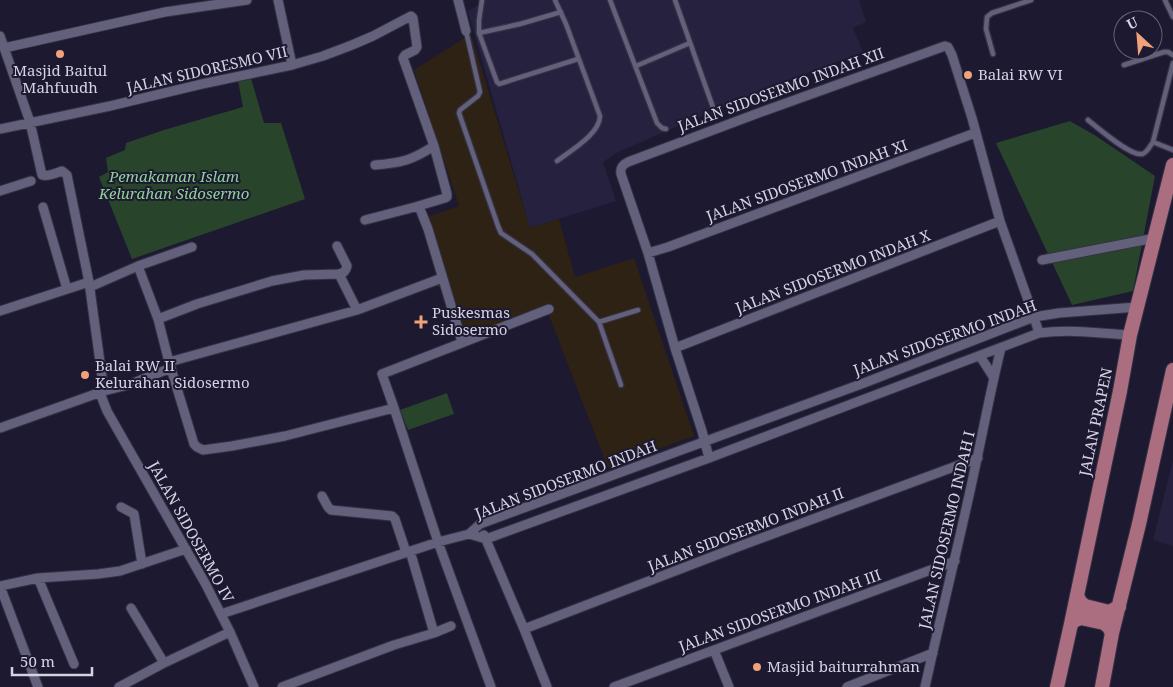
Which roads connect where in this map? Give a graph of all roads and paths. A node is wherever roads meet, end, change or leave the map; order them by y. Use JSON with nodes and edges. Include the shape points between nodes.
{"nodes":[{"id":1,"x":246,"y":0,"type":"edge"},
{"id":2,"x":278,"y":0,"type":"edge"},
{"id":3,"x":458,"y":0,"type":"edge"},
{"id":4,"x":482,"y":0,"type":"edge"},
{"id":5,"x":555,"y":0,"type":"edge"},
{"id":6,"x":610,"y":0,"type":"edge"},
{"id":7,"x":675,"y":0,"type":"edge"},
{"id":8,"x":1031,"y":0,"type":"edge"},
{"id":9,"x":1165,"y":0,"type":"edge"},
{"id":10,"x":561,"y":12,"type":"junction"},
{"id":11,"x":1173,"y":17,"type":"edge"},
{"id":12,"x":466,"y":31,"type":"joint"},
{"id":13,"x":479,"y":33,"type":"junction"},
{"id":14,"x":0,"y":36,"type":"edge"},
{"id":15,"x":690,"y":43,"type":"junction"},
{"id":16,"x":3,"y":50,"type":"edge"},
{"id":17,"x":993,"y":54,"type":"dead end"},
{"id":18,"x":1173,"y":55,"type":"edge"},
{"id":19,"x":578,"y":59,"type":"junction"},
{"id":20,"x":1173,"y":62,"type":"edge"},
{"id":21,"x":292,"y":65,"type":"junction"},
{"id":22,"x":1124,"y":65,"type":"dead end"},
{"id":23,"x":636,"y":66,"type":"junction"},
{"id":24,"x":715,"y":112,"type":"dead end"},
{"id":25,"x":1088,"y":120,"type":"dead end"},
{"id":26,"x":30,"y":122,"type":"junction"},
{"id":27,"x":0,"y":129,"type":"edge"},
{"id":28,"x":666,"y":129,"type":"dead end"},
{"id":29,"x":975,"y":133,"type":"junction"},
{"id":30,"x":1153,"y":142,"type":"junction"},
{"id":31,"x":434,"y":146,"type":"junction"},
{"id":32,"x":1173,"y":150,"type":"edge"},
{"id":33,"x":556,"y":161,"type":"dead end"},
{"id":34,"x":375,"y":165,"type":"dead end"},
{"id":35,"x":1173,"y":165,"type":"edge"},
{"id":36,"x":31,"y":181,"type":"dead end"},
{"id":37,"x":0,"y":191,"type":"edge"},
{"id":38,"x":44,"y":207,"type":"dead end"},
{"id":39,"x":415,"y":207,"type":"junction"},
{"id":40,"x":365,"y":220,"type":"dead end"},
{"id":41,"x":1000,"y":221,"type":"junction"},
{"id":42,"x":1155,"y":238,"type":"junction"},
{"id":43,"x":337,"y":246,"type":"dead end"},
{"id":44,"x":192,"y":248,"type":"dead end"},
{"id":45,"x":648,"y":253,"type":"junction"},
{"id":46,"x":1042,"y":260,"type":"dead end"},
{"id":47,"x":138,"y":266,"type":"junction"},
{"id":48,"x":339,"y":274,"type":"junction"},
{"id":49,"x":442,"y":278,"type":"junction"},
{"id":50,"x":90,"y":284,"type":"junction"},
{"id":51,"x":67,"y":289,"type":"junction"},
{"id":52,"x":1137,"y":307,"type":"junction"},
{"id":53,"x":357,"y":310,"type":"junction"},
{"id":54,"x":549,"y":310,"type":"dead end"},
{"id":55,"x":638,"y":310,"type":"dead end"},
{"id":56,"x":0,"y":311,"type":"edge"},
{"id":57,"x":1034,"y":317,"type":"junction"},
{"id":58,"x":158,"y":320,"type":"junction"},
{"id":59,"x":600,"y":322,"type":"junction"},
{"id":60,"x":1039,"y":333,"type":"junction"},
{"id":61,"x":1130,"y":336,"type":"junction"},
{"id":62,"x":462,"y":342,"type":"junction"},
{"id":63,"x":675,"y":348,"type":"junction"},
{"id":64,"x":1002,"y":348,"type":"junction"},
{"id":65,"x":980,"y":356,"type":"junction"},
{"id":66,"x":170,"y":365,"type":"junction"},
{"id":67,"x":1173,"y":370,"type":"edge"},
{"id":68,"x":994,"y":378,"type":"junction"},
{"id":69,"x":864,"y":383,"type":"junction"},
{"id":70,"x":621,"y":385,"type":"dead end"},
{"id":71,"x":102,"y":392,"type":"junction"},
{"id":72,"x":870,"y":397,"type":"junction"},
{"id":73,"x":394,"y":408,"type":"junction"},
{"id":74,"x":1168,"y":415,"type":"edge"},
{"id":75,"x":0,"y":428,"type":"edge"},
{"id":76,"x":705,"y":442,"type":"junction"},
{"id":77,"x":709,"y":458,"type":"junction"},
{"id":78,"x":978,"y":458,"type":"junction"},
{"id":79,"x":322,"y":496,"type":"dead end"},
{"id":80,"x":121,"y":507,"type":"dead end"},
{"id":81,"x":480,"y":524,"type":"junction"},
{"id":82,"x":469,"y":534,"type":"junction"},
{"id":83,"x":486,"y":539,"type":"junction"},
{"id":84,"x":438,"y":542,"type":"junction"},
{"id":85,"x":186,"y":549,"type":"junction"},
{"id":86,"x":408,"y":551,"type":"junction"},
{"id":87,"x":955,"y":561,"type":"junction"},
{"id":88,"x":142,"y":564,"type":"junction"},
{"id":89,"x":38,"y":578,"type":"junction"},
{"id":90,"x":0,"y":586,"type":"edge"},
{"id":91,"x":131,"y":608,"type":"dead end"},
{"id":92,"x":1079,"y":611,"type":"junction"},
{"id":93,"x":221,"y":614,"type":"junction"},
{"id":94,"x":1110,"y":619,"type":"junction"},
{"id":95,"x":451,"y":626,"type":"dead end"},
{"id":96,"x":524,"y":629,"type":"junction"},
{"id":97,"x":230,"y":632,"type":"junction"},
{"id":98,"x":434,"y":632,"type":"junction"},
{"id":99,"x":714,"y":650,"type":"junction"},
{"id":100,"x":932,"y":653,"type":"junction"},
{"id":101,"x":164,"y":663,"type":"junction"},
{"id":102,"x":74,"y":664,"type":"dead end"},
{"id":103,"x":38,"y":687,"type":"edge"},
{"id":104,"x":119,"y":687,"type":"edge"},
{"id":105,"x":254,"y":687,"type":"edge"},
{"id":106,"x":282,"y":687,"type":"edge"},
{"id":107,"x":490,"y":687,"type":"edge"},
{"id":108,"x":547,"y":687,"type":"edge"},
{"id":109,"x":614,"y":687,"type":"edge"},
{"id":110,"x":729,"y":687,"type":"edge"},
{"id":111,"x":847,"y":687,"type":"edge"},
{"id":112,"x":925,"y":687,"type":"edge"},
{"id":113,"x":1057,"y":687,"type":"edge"},
{"id":114,"x":1102,"y":687,"type":"edge"}],
"edges":[{"from":1,"to":16,"type":"street","via":[[165,12]]},
{"from":2,"to":21,"type":"street"},
{"from":3,"to":12,"type":"street"},
{"from":4,"to":13,"type":"lane"},
{"from":5,"to":10,"type":"lane"},
{"from":6,"to":23,"type":"lane"},
{"from":7,"to":15,"type":"lane"},
{"from":8,"to":17,"type":"lane","via":[[987,17],[986,28]]},
{"from":9,"to":11,"type":"lane"},
{"from":10,"to":13,"type":"lane"},
{"from":10,"to":19,"type":"lane"},
{"from":12,"to":59,"type":"lane","via":[[480,92],[459,113],[501,233],[532,254]]},
{"from":13,"to":19,"type":"lane","via":[[499,84]]},
{"from":14,"to":16,"type":"street"},
{"from":15,"to":23,"type":"lane"},
{"from":15,"to":24,"type":"lane"},
{"from":16,"to":26,"type":"street"},
{"from":18,"to":22,"type":"lane","via":[[1164,52]]},
{"from":19,"to":33,"type":"lane","via":[[600,121],[576,147]]},
{"from":20,"to":30,"type":"lane"},
{"from":21,"to":26,"type":"street","name":"JALAN SIDORESMO VII"},
{"from":21,"to":31,"type":"street","name":"JALAN SIDORESMO VII","via":[[352,45],[412,16],[417,47],[403,58]]},
{"from":23,"to":28,"type":"lane","via":[[657,123]]},
{"from":25,"to":30,"type":"lane","via":[[1134,152],[1143,154]]},
{"from":26,"to":27,"type":"street","name":"JALAN SIDORESMO VII"},
{"from":26,"to":50,"type":"street","name":"JALAN SIDOSERMO IV","via":[[42,175],[62,171],[67,174]]},
{"from":29,"to":41,"type":"street"},
{"from":29,"to":45,"type":"street","name":"JALAN SIDOSERMO INDAH XI"},
{"from":29,"to":45,"type":"street","name":"JALAN SIDOSERMO INDAH XII","via":[[952,55],[945,46],[764,110],[622,166],[620,171]]},
{"from":30,"to":32,"type":"lane"},
{"from":31,"to":34,"type":"street","via":[[405,161]]},
{"from":31,"to":39,"type":"street","via":[[447,197]]},
{"from":35,"to":42,"type":"main road","name":"JALAN PRAPEN"},
{"from":36,"to":37,"type":"street"},
{"from":38,"to":51,"type":"street"},
{"from":39,"to":40,"type":"street"},
{"from":39,"to":49,"type":"street","via":[[420,209],[428,229]]},
{"from":41,"to":57,"type":"street"},
{"from":41,"to":63,"type":"street","name":"JALAN SIDOSERMO INDAH X"},
{"from":42,"to":46,"type":"street"},
{"from":42,"to":52,"type":"main road","name":"JALAN PRAPEN"},
{"from":43,"to":48,"type":"street","via":[[347,266],[346,271]]},
{"from":44,"to":47,"type":"street"},
{"from":45,"to":63,"type":"street"},
{"from":47,"to":50,"type":"street"},
{"from":47,"to":58,"type":"street"},
{"from":48,"to":53,"type":"street"},
{"from":48,"to":58,"type":"street","via":[[272,281],[197,304]]},
{"from":49,"to":53,"type":"street"},
{"from":49,"to":62,"type":"street"},
{"from":50,"to":51,"type":"street"},
{"from":50,"to":71,"type":"street","name":"JALAN SIDOSERMO IV"},
{"from":51,"to":56,"type":"street"},
{"from":52,"to":57,"type":"street","name":"JALAN SIDOSERMO INDAH"},
{"from":52,"to":61,"type":"main road","name":"JALAN PRAPEN"},
{"from":53,"to":66,"type":"street"},
{"from":54,"to":62,"type":"street"},
{"from":55,"to":59,"type":"lane"},
{"from":57,"to":60,"type":"street"},
{"from":57,"to":69,"type":"street","name":"JALAN SIDOSERMO INDAH"},
{"from":58,"to":66,"type":"street"},
{"from":59,"to":70,"type":"lane"},
{"from":60,"to":61,"type":"street","name":"JALAN SIDOSERMO INDAH","via":[[1076,331]]},
{"from":60,"to":64,"type":"street","name":"JALAN SIDOSERMO INDAH"},
{"from":61,"to":92,"type":"main road","name":"JALAN PRAPEN"},
{"from":62,"to":73,"type":"street","via":[[382,374]]},
{"from":63,"to":76,"type":"street"},
{"from":64,"to":65,"type":"street","name":"JALAN SIDOSERMO INDAH"},
{"from":64,"to":68,"type":"street","name":"JALAN SIDOSERMO INDAH I"},
{"from":65,"to":68,"type":"street"},
{"from":65,"to":72,"type":"street","name":"JALAN SIDOSERMO INDAH"},
{"from":66,"to":71,"type":"street","via":[[128,385]]},
{"from":66,"to":73,"type":"street","via":[[194,444],[203,450],[285,436]]},
{"from":67,"to":74,"type":"main road"},
{"from":68,"to":78,"type":"street","name":"JALAN SIDOSERMO INDAH I"},
{"from":69,"to":72,"type":"street"},
{"from":69,"to":76,"type":"street","name":"JALAN SIDOSERMO INDAH"},
{"from":71,"to":75,"type":"street"},
{"from":71,"to":85,"type":"street","name":"JALAN SIDOSERMO IV","via":[[114,424]]},
{"from":72,"to":77,"type":"street","name":"JALAN SIDOSERMO INDAH"},
{"from":73,"to":84,"type":"street"},
{"from":74,"to":94,"type":"main road"},
{"from":76,"to":77,"type":"street"},
{"from":76,"to":81,"type":"street","name":"JALAN SIDOSERMO INDAH"},
{"from":77,"to":83,"type":"street","name":"JALAN SIDOSERMO INDAH"},
{"from":78,"to":87,"type":"street","name":"JALAN SIDOSERMO INDAH I"},
{"from":78,"to":96,"type":"street","name":"JALAN SIDOSERMO INDAH II"},
{"from":79,"to":86,"type":"street","via":[[331,510],[392,516]]},
{"from":80,"to":88,"type":"street","via":[[134,514]]},
{"from":81,"to":82,"type":"street","name":"JALAN SIDOSERMO INDAH"},
{"from":81,"to":83,"type":"street"},
{"from":82,"to":83,"type":"street","name":"JALAN SIDOSERMO INDAH"},
{"from":82,"to":84,"type":"street"},
{"from":83,"to":96,"type":"street"},
{"from":84,"to":86,"type":"street"},
{"from":84,"to":107,"type":"street"},
{"from":85,"to":88,"type":"street"},
{"from":85,"to":93,"type":"street","name":"JALAN SIDOSERMO IV"},
{"from":86,"to":93,"type":"street"},
{"from":86,"to":98,"type":"street"},
{"from":87,"to":99,"type":"street","name":"JALAN SIDOSERMO INDAH III"},
{"from":87,"to":100,"type":"street","name":"JALAN SIDOSERMO INDAH I"},
{"from":88,"to":89,"type":"street","via":[[113,572]]},
{"from":89,"to":90,"type":"street"},
{"from":89,"to":102,"type":"street"},
{"from":90,"to":103,"type":"street"},
{"from":91,"to":101,"type":"street"},
{"from":92,"to":94,"type":"main road"},
{"from":92,"to":113,"type":"main road","name":"JALAN PRAPEN"},
{"from":93,"to":97,"type":"street","name":"JALAN SIDOSERMO IV"},
{"from":94,"to":114,"type":"main road"},
{"from":95,"to":98,"type":"street"},
{"from":96,"to":108,"type":"street"},
{"from":97,"to":101,"type":"street"},
{"from":97,"to":105,"type":"street","name":"JALAN SIDOSERMO IV"},
{"from":98,"to":106,"type":"street"},
{"from":99,"to":109,"type":"street","name":"JALAN SIDOSERMO INDAH III"},
{"from":99,"to":110,"type":"street"},
{"from":100,"to":111,"type":"street"},
{"from":100,"to":112,"type":"street","name":"JALAN SIDOSERMO INDAH I"},
{"from":101,"to":104,"type":"street"}]}
